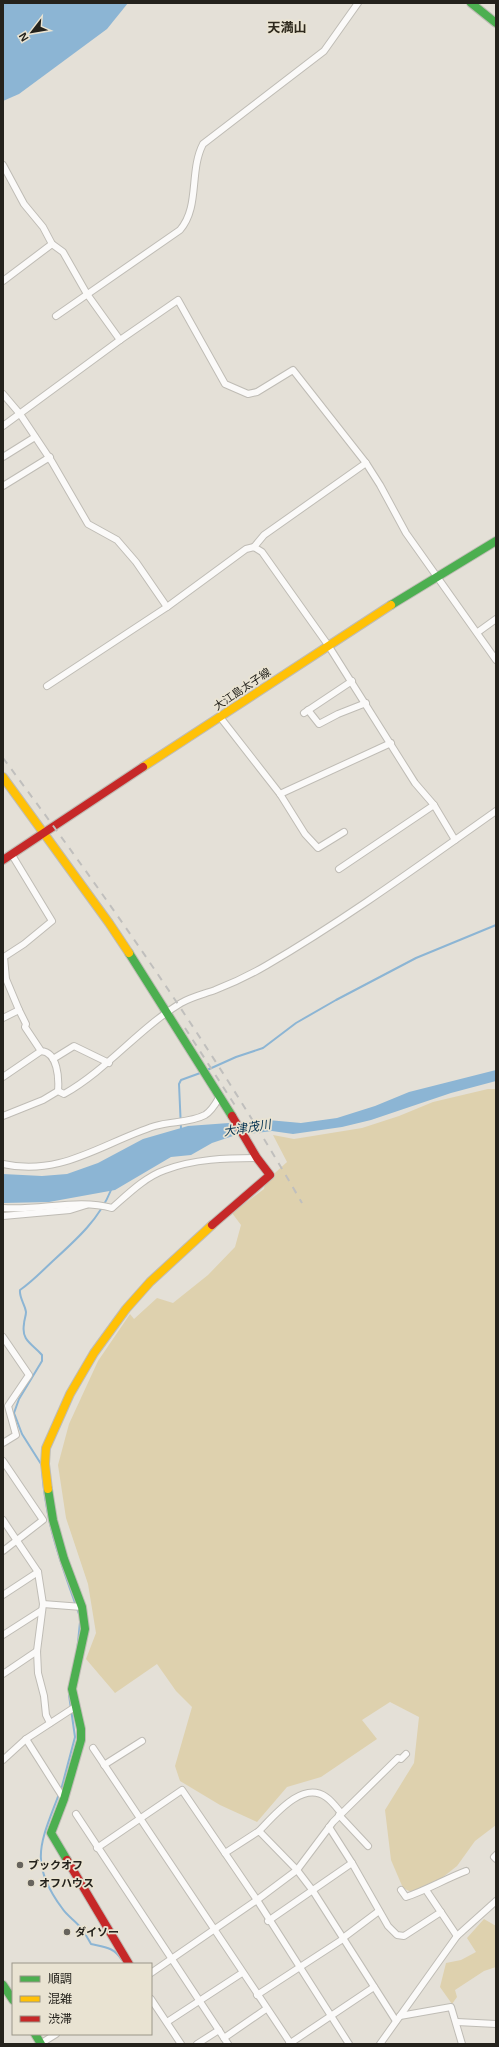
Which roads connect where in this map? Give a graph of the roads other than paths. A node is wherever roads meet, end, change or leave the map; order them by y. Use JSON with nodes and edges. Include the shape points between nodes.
{"nodes":[{"id":1,"x":358,"y":3,"type":"edge"},
{"id":2,"x":471,"y":3,"type":"edge"},
{"id":3,"x":496,"y":23,"type":"edge"},
{"id":4,"x":3,"y":166,"type":"edge"},
{"id":5,"x":52,"y":244,"type":"junction"},
{"id":6,"x":3,"y":280,"type":"edge"},
{"id":7,"x":87,"y":294,"type":"junction"},
{"id":8,"x":56,"y":316,"type":"dead end"},
{"id":9,"x":120,"y":340,"type":"junction"},
{"id":10,"x":3,"y":394,"type":"edge"},
{"id":11,"x":20,"y":414,"type":"junction"},
{"id":12,"x":3,"y":426,"type":"edge"},
{"id":13,"x":35,"y":437,"type":"junction"},
{"id":14,"x":3,"y":457,"type":"edge"},
{"id":15,"x":50,"y":457,"type":"junction"},
{"id":16,"x":366,"y":463,"type":"junction"},
{"id":17,"x":3,"y":486,"type":"edge"},
{"id":18,"x":496,"y":541,"type":"edge"},
{"id":19,"x":254,"y":547,"type":"junction"},
{"id":20,"x":436,"y":576,"type":"junction"},
{"id":21,"x":167,"y":607,"type":"junction"},
{"id":22,"x":496,"y":618,"type":"edge"},
{"id":23,"x":478,"y":632,"type":"junction"},
{"id":24,"x":328,"y":645,"type":"junction"},
{"id":25,"x":496,"y":660,"type":"edge"},
{"id":26,"x":352,"y":681,"type":"junction"},
{"id":27,"x":47,"y":686,"type":"dead end"},
{"id":28,"x":366,"y":703,"type":"junction"},
{"id":29,"x":220,"y":717,"type":"junction"},
{"id":30,"x":391,"y":743,"type":"junction"},
{"id":31,"x":3,"y":777,"type":"edge"},
{"id":32,"x":280,"y":794,"type":"junction"},
{"id":33,"x":434,"y":805,"type":"junction"},
{"id":34,"x":496,"y":811,"type":"edge"},
{"id":35,"x":344,"y":832,"type":"dead end"},
{"id":36,"x":45,"y":833,"type":"junction"},
{"id":37,"x":455,"y":840,"type":"junction"},
{"id":38,"x":12,"y":855,"type":"junction"},
{"id":39,"x":3,"y":860,"type":"edge"},
{"id":40,"x":339,"y":869,"type":"dead end"},
{"id":41,"x":19,"y":1010,"type":"junction"},
{"id":42,"x":168,"y":1012,"type":"junction"},
{"id":43,"x":3,"y":1018,"type":"edge"},
{"id":44,"x":41,"y":1051,"type":"junction"},
{"id":45,"x":53,"y":1059,"type":"junction"},
{"id":46,"x":109,"y":1063,"type":"junction"},
{"id":47,"x":3,"y":1077,"type":"edge"},
{"id":48,"x":58,"y":1092,"type":"junction"},
{"id":49,"x":220,"y":1096,"type":"junction"},
{"id":50,"x":3,"y":1116,"type":"edge"},
{"id":51,"x":257,"y":1158,"type":"junction"},
{"id":52,"x":3,"y":1164,"type":"edge"},
{"id":53,"x":86,"y":1205,"type":"junction"},
{"id":54,"x":3,"y":1208,"type":"edge"},
{"id":55,"x":3,"y":1216,"type":"edge"},
{"id":56,"x":3,"y":1337,"type":"edge"},
{"id":57,"x":3,"y":1399,"type":"edge"},
{"id":58,"x":8,"y":1406,"type":"junction"},
{"id":59,"x":3,"y":1443,"type":"edge"},
{"id":60,"x":3,"y":1461,"type":"edge"},
{"id":61,"x":3,"y":1520,"type":"edge"},
{"id":62,"x":43,"y":1520,"type":"junction"},
{"id":63,"x":53,"y":1520,"type":"junction"},
{"id":64,"x":17,"y":1541,"type":"junction"},
{"id":65,"x":3,"y":1551,"type":"edge"},
{"id":66,"x":38,"y":1572,"type":"junction"},
{"id":67,"x":3,"y":1595,"type":"edge"},
{"id":68,"x":42,"y":1607,"type":"junction"},
{"id":69,"x":82,"y":1607,"type":"junction"},
{"id":70,"x":3,"y":1636,"type":"edge"},
{"id":71,"x":37,"y":1651,"type":"junction"},
{"id":72,"x":3,"y":1674,"type":"edge"},
{"id":73,"x":72,"y":1709,"type":"junction"},
{"id":74,"x":50,"y":1723,"type":"junction"},
{"id":75,"x":26,"y":1739,"type":"junction"},
{"id":76,"x":142,"y":1741,"type":"dead end"},
{"id":77,"x":93,"y":1748,"type":"dead end"},
{"id":78,"x":406,"y":1754,"type":"dead end"},
{"id":79,"x":3,"y":1760,"type":"edge"},
{"id":80,"x":104,"y":1765,"type":"junction"},
{"id":81,"x":64,"y":1799,"type":"junction"},
{"id":82,"x":76,"y":1814,"type":"dead end"},
{"id":83,"x":340,"y":1814,"type":"junction"},
{"id":84,"x":140,"y":1819,"type":"junction"},
{"id":85,"x":329,"y":1827,"type":"junction"},
{"id":86,"x":259,"y":1832,"type":"junction"},
{"id":87,"x":368,"y":1846,"type":"dead end"},
{"id":88,"x":97,"y":1848,"type":"junction"},
{"id":89,"x":225,"y":1853,"type":"junction"},
{"id":90,"x":496,"y":1855,"type":"edge"},
{"id":91,"x":496,"y":1859,"type":"edge"},
{"id":92,"x":352,"y":1863,"type":"junction"},
{"id":93,"x":297,"y":1870,"type":"junction"},
{"id":94,"x":466,"y":1871,"type":"dead end"},
{"id":95,"x":401,"y":1890,"type":"dead end"},
{"id":96,"x":426,"y":1890,"type":"junction"},
{"id":97,"x":313,"y":1891,"type":"junction"},
{"id":98,"x":257,"y":1900,"type":"junction"},
{"id":99,"x":496,"y":1901,"type":"edge"},
{"id":100,"x":379,"y":1911,"type":"junction"},
{"id":101,"x":441,"y":1912,"type":"junction"},
{"id":102,"x":268,"y":1921,"type":"junction"},
{"id":103,"x":213,"y":1930,"type":"junction"},
{"id":104,"x":457,"y":1936,"type":"junction"},
{"id":105,"x":343,"y":1938,"type":"junction"},
{"id":106,"x":172,"y":1960,"type":"junction"},
{"id":107,"x":128,"y":1963,"type":"edge"},
{"id":108,"x":300,"y":1967,"type":"junction"},
{"id":109,"x":152,"y":1972,"type":"edge"},
{"id":110,"x":242,"y":1972,"type":"junction"},
{"id":111,"x":3,"y":1985,"type":"edge"},
{"id":112,"x":374,"y":1987,"type":"junction"},
{"id":113,"x":257,"y":1995,"type":"junction"},
{"id":114,"x":12,"y":1998,"type":"edge"},
{"id":115,"x":152,"y":2000,"type":"edge"},
{"id":116,"x":199,"y":2000,"type":"junction"},
{"id":117,"x":266,"y":2009,"type":"junction"},
{"id":118,"x":331,"y":2015,"type":"junction"},
{"id":119,"x":398,"y":2018,"type":"junction"},
{"id":120,"x":167,"y":2022,"type":"junction"},
{"id":121,"x":457,"y":2022,"type":"junction"},
{"id":122,"x":496,"y":2024,"type":"edge"},
{"id":123,"x":218,"y":2030,"type":"junction"},
{"id":124,"x":36,"y":2035,"type":"edge"},
{"id":125,"x":54,"y":2035,"type":"edge"},
{"id":126,"x":224,"y":2038,"type":"junction"},
{"id":127,"x":41,"y":2044,"type":"edge"},
{"id":128,"x":181,"y":2044,"type":"edge"},
{"id":129,"x":197,"y":2044,"type":"edge"},
{"id":130,"x":228,"y":2044,"type":"edge"},
{"id":131,"x":290,"y":2044,"type":"edge"},
{"id":132,"x":349,"y":2044,"type":"edge"},
{"id":133,"x":380,"y":2044,"type":"edge"},
{"id":134,"x":462,"y":2044,"type":"edge"}],
"edges":[{"from":1,"to":7,"type":"street","via":[[324,51],[203,144],[197,155],[188,222]]},
{"from":2,"to":3,"type":"main road"},
{"from":4,"to":5,"type":"street","via":[[24,204],[43,227]]},
{"from":5,"to":6,"type":"street"},
{"from":5,"to":7,"type":"street","via":[[62,252]]},
{"from":7,"to":8,"type":"street"},
{"from":7,"to":9,"type":"street"},
{"from":9,"to":11,"type":"street"},
{"from":9,"to":16,"type":"street","via":[[178,300],[225,384],[248,394],[257,392],[293,370]]},
{"from":10,"to":11,"type":"street"},
{"from":11,"to":12,"type":"street"},
{"from":11,"to":13,"type":"street"},
{"from":13,"to":14,"type":"street"},
{"from":13,"to":15,"type":"street"},
{"from":15,"to":17,"type":"street"},
{"from":15,"to":21,"type":"street","via":[[88,524],[117,540],[136,562]]},
{"from":16,"to":19,"type":"street","via":[[264,535]]},
{"from":16,"to":20,"type":"street","via":[[406,534]]},
{"from":18,"to":20,"type":"main road","name":"大江島太子線"},
{"from":19,"to":21,"type":"street","via":[[246,548]]},
{"from":19,"to":24,"type":"street","via":[[262,552]]},
{"from":20,"to":23,"type":"street"},
{"from":20,"to":24,"type":"main road","name":"大江島太子線"},
{"from":21,"to":27,"type":"street"},
{"from":22,"to":23,"type":"street"},
{"from":23,"to":25,"type":"street"},
{"from":24,"to":26,"type":"street"},
{"from":24,"to":29,"type":"main road","name":"大江島太子線"},
{"from":26,"to":28,"type":"street"},
{"from":26,"to":28,"type":"street","via":[[306,711],[319,724]]},
{"from":28,"to":30,"type":"street"},
{"from":29,"to":32,"type":"street"},
{"from":29,"to":36,"type":"main road","name":"大江島太子線"},
{"from":30,"to":32,"type":"street"},
{"from":30,"to":33,"type":"street","via":[[415,783]]},
{"from":31,"to":36,"type":"main road"},
{"from":32,"to":35,"type":"street","via":[[305,834],[318,848]]},
{"from":33,"to":37,"type":"street"},
{"from":33,"to":40,"type":"street"},
{"from":34,"to":37,"type":"street"},
{"from":36,"to":38,"type":"main road","name":"大江島太子線"},
{"from":36,"to":42,"type":"main road"},
{"from":37,"to":42,"type":"street","via":[[295,948],[240,980],[182,1002]]},
{"from":38,"to":39,"type":"main road","name":"大江島太子線"},
{"from":38,"to":41,"type":"street","via":[[52,921],[4,957],[6,979]]},
{"from":41,"to":43,"type":"street"},
{"from":41,"to":44,"type":"street","via":[[25,1027]]},
{"from":42,"to":46,"type":"street","via":[[143,1030]]},
{"from":42,"to":49,"type":"main road"},
{"from":44,"to":45,"type":"street","via":[[45,1051]]},
{"from":44,"to":47,"type":"street"},
{"from":45,"to":46,"type":"street","via":[[74,1046]]},
{"from":45,"to":48,"type":"street","via":[[59,1079]]},
{"from":46,"to":48,"type":"street","via":[[64,1094]]},
{"from":48,"to":50,"type":"street"},
{"from":49,"to":51,"type":"main road"},
{"from":49,"to":52,"type":"street","via":[[207,1114],[130,1134],[69,1162],[15,1167]]},
{"from":51,"to":53,"type":"street","via":[[200,1161],[164,1170],[146,1180],[112,1208],[96,1203]]},
{"from":51,"to":63,"type":"main road","via":[[270,1175],[221,1216],[150,1282],[111,1329],[70,1394],[46,1448],[45,1464]]},
{"from":53,"to":54,"type":"street","via":[[80,1203],[46,1208]]},
{"from":53,"to":55,"type":"street","via":[[70,1210]]},
{"from":56,"to":58,"type":"street","via":[[29,1375]]},
{"from":57,"to":58,"type":"street"},
{"from":58,"to":59,"type":"street","via":[[16,1435]]},
{"from":60,"to":62,"type":"street"},
{"from":61,"to":64,"type":"street"},
{"from":62,"to":63,"type":"street"},
{"from":62,"to":64,"type":"street"},
{"from":63,"to":69,"type":"main road"},
{"from":64,"to":65,"type":"street"},
{"from":64,"to":66,"type":"street"},
{"from":66,"to":67,"type":"street"},
{"from":66,"to":68,"type":"street"},
{"from":68,"to":69,"type":"street"},
{"from":68,"to":70,"type":"street"},
{"from":68,"to":71,"type":"street"},
{"from":69,"to":73,"type":"main road","via":[[85,1629],[75,1670]]},
{"from":71,"to":72,"type":"street"},
{"from":71,"to":74,"type":"street","via":[[38,1673],[46,1715]]},
{"from":73,"to":74,"type":"street"},
{"from":73,"to":81,"type":"main road","via":[[81,1729],[81,1740]]},
{"from":74,"to":75,"type":"street"},
{"from":75,"to":79,"type":"street"},
{"from":75,"to":81,"type":"street"},
{"from":76,"to":80,"type":"street"},
{"from":77,"to":80,"type":"street"},
{"from":78,"to":83,"type":"street","via":[[401,1759],[398,1758]]},
{"from":80,"to":84,"type":"street"},
{"from":81,"to":107,"type":"main road","via":[[51,1833]]},
{"from":82,"to":88,"type":"street"},
{"from":83,"to":85,"type":"street"},
{"from":83,"to":86,"type":"street","via":[[326,1797],[316,1792],[294,1797]]},
{"from":83,"to":87,"type":"street"},
{"from":84,"to":88,"type":"street"},
{"from":84,"to":89,"type":"street","via":[[182,1790]]},
{"from":84,"to":103,"type":"street"},
{"from":85,"to":92,"type":"street"},
{"from":85,"to":93,"type":"street"},
{"from":86,"to":89,"type":"street"},
{"from":86,"to":93,"type":"street"},
{"from":88,"to":106,"type":"street"},
{"from":89,"to":98,"type":"street"},
{"from":90,"to":91,"type":"street"},
{"from":92,"to":97,"type":"street"},
{"from":92,"to":100,"type":"street"},
{"from":93,"to":97,"type":"street"},
{"from":93,"to":98,"type":"street"},
{"from":94,"to":96,"type":"street"},
{"from":95,"to":96,"type":"street","via":[[406,1897]]},
{"from":96,"to":101,"type":"street"},
{"from":97,"to":102,"type":"street"},
{"from":97,"to":105,"type":"street"},
{"from":98,"to":102,"type":"street"},
{"from":98,"to":103,"type":"street"},
{"from":99,"to":104,"type":"street"},
{"from":100,"to":101,"type":"street","via":[[397,1935],[404,1936]]},
{"from":100,"to":105,"type":"street"},
{"from":101,"to":104,"type":"street"},
{"from":102,"to":108,"type":"street"},
{"from":103,"to":106,"type":"street"},
{"from":103,"to":110,"type":"street"},
{"from":104,"to":119,"type":"street"},
{"from":105,"to":108,"type":"street"},
{"from":105,"to":112,"type":"street"},
{"from":106,"to":109,"type":"street"},
{"from":106,"to":116,"type":"street"},
{"from":108,"to":113,"type":"street"},
{"from":108,"to":118,"type":"street"},
{"from":110,"to":113,"type":"street"},
{"from":110,"to":116,"type":"street"},
{"from":111,"to":114,"type":"main road"},
{"from":112,"to":118,"type":"street"},
{"from":112,"to":119,"type":"street"},
{"from":113,"to":117,"type":"street"},
{"from":115,"to":120,"type":"street"},
{"from":116,"to":120,"type":"street"},
{"from":116,"to":123,"type":"street"},
{"from":117,"to":126,"type":"street"},
{"from":117,"to":131,"type":"street"},
{"from":118,"to":131,"type":"street"},
{"from":118,"to":132,"type":"street"},
{"from":119,"to":121,"type":"street","via":[[451,2007]]},
{"from":119,"to":133,"type":"street"},
{"from":120,"to":128,"type":"street"},
{"from":121,"to":122,"type":"street"},
{"from":121,"to":134,"type":"street"},
{"from":123,"to":126,"type":"street"},
{"from":123,"to":129,"type":"street"},
{"from":124,"to":127,"type":"main road"},
{"from":125,"to":127,"type":"street"},
{"from":126,"to":130,"type":"street"}]}
